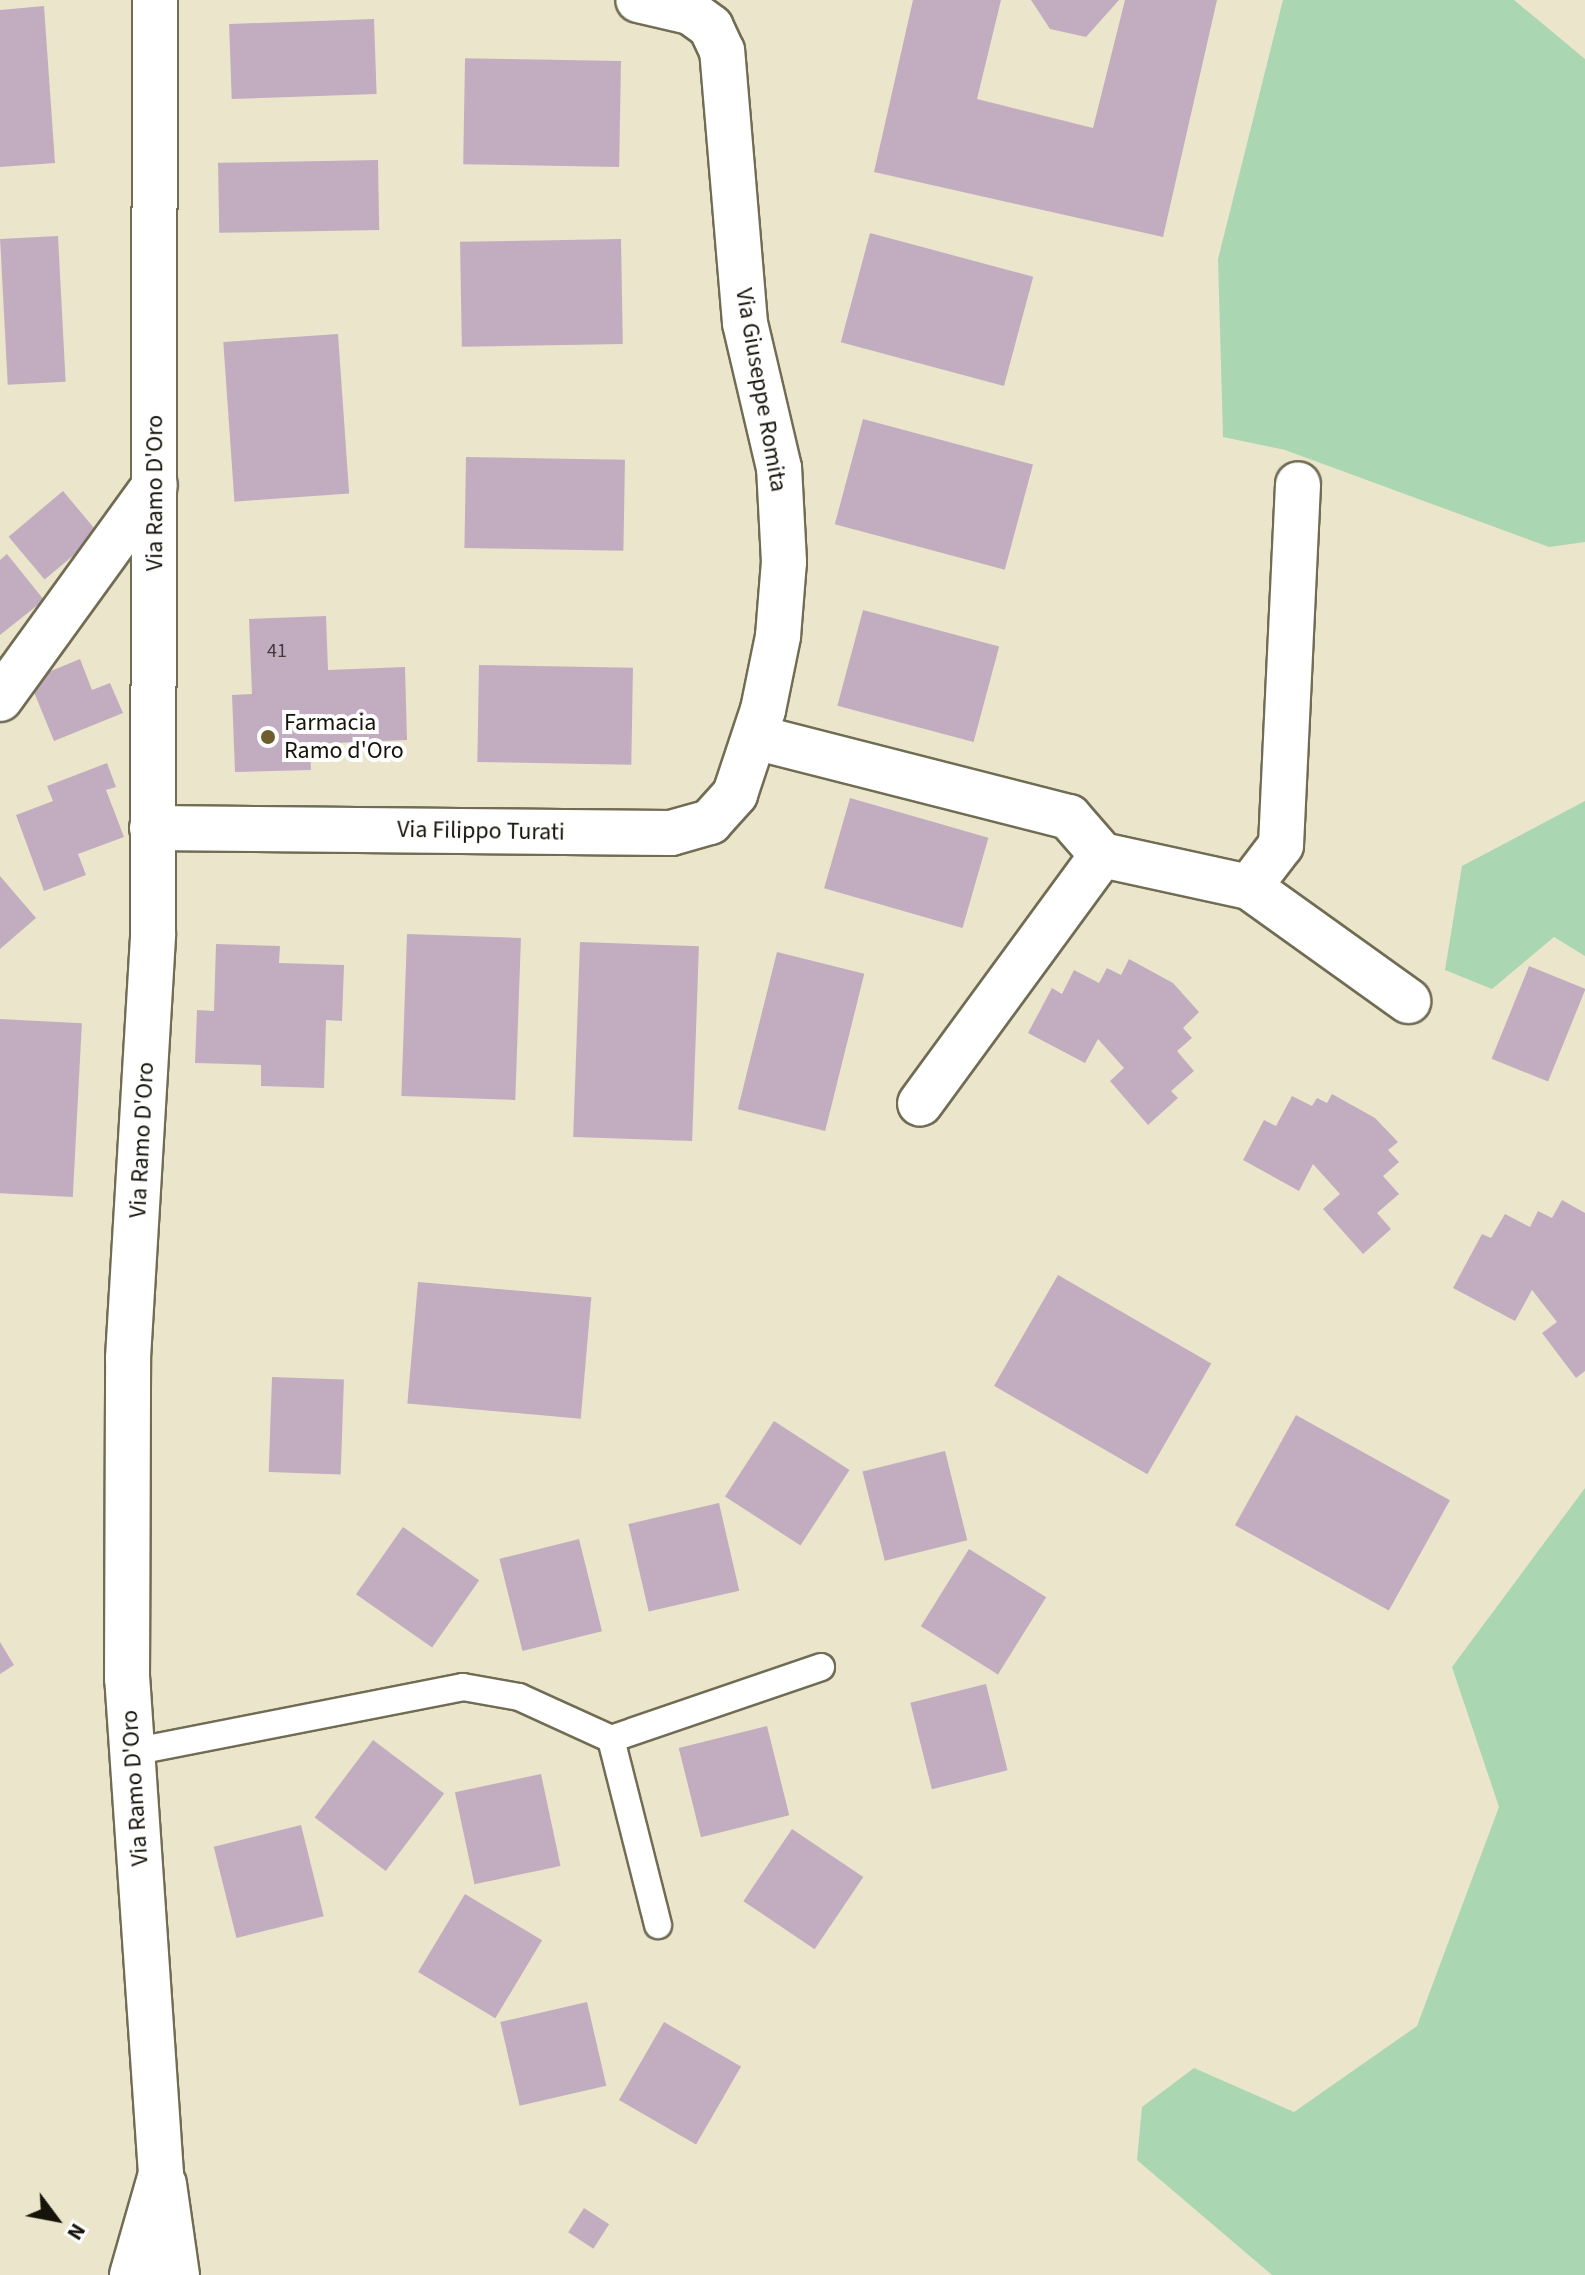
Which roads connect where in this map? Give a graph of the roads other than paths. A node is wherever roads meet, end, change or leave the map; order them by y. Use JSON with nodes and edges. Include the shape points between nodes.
{"nodes":[{"id":1,"x":155,"y":0,"type":"edge"},
{"id":2,"x":638,"y":0,"type":"edge"},
{"id":3,"x":1298,"y":484,"type":"dead end"},
{"id":4,"x":155,"y":485,"type":"junction"},
{"id":5,"x":0,"y":699,"type":"edge"},
{"id":6,"x":755,"y":737,"type":"junction"},
{"id":7,"x":152,"y":828,"type":"junction"},
{"id":8,"x":1102,"y":855,"type":"junction"},
{"id":9,"x":1249,"y":887,"type":"junction"},
{"id":10,"x":1408,"y":1001,"type":"dead end"},
{"id":11,"x":920,"y":1104,"type":"dead end"},
{"id":12,"x":821,"y":1667,"type":"dead end"},
{"id":13,"x":611,"y":1739,"type":"junction"},
{"id":14,"x":132,"y":1752,"type":"junction"},
{"id":15,"x":658,"y":1925,"type":"dead end"},
{"id":16,"x":161,"y":2174,"type":"junction"},
{"id":17,"x":132,"y":2275,"type":"edge"},
{"id":18,"x":177,"y":2275,"type":"edge"}],
"edges":[{"from":1,"to":4,"type":"street","name":"Via Ramo D'Oro"},
{"from":2,"to":6,"type":"street","name":"Via Giuseppe Romita","via":[[700,18],[718,39],[725,68],[745,323],[781,486],[778,636]]},
{"from":3,"to":9,"type":"street","via":[[1281,845]]},
{"from":4,"to":5,"type":"street"},
{"from":4,"to":7,"type":"street","name":"Via Ramo D'Oro"},
{"from":6,"to":7,"type":"street","name":"Via Filippo Turati","via":[[728,805],[686,831]]},
{"from":6,"to":8,"type":"street","via":[[1069,817]]},
{"from":7,"to":14,"type":"street","name":"Via Ramo D'Oro","via":[[153,934],[128,1358]]},
{"from":8,"to":9,"type":"street"},
{"from":8,"to":11,"type":"street"},
{"from":9,"to":10,"type":"street"},
{"from":12,"to":13,"type":"lane"},
{"from":13,"to":14,"type":"lane","via":[[519,1697],[463,1687]]},
{"from":13,"to":15,"type":"lane"},
{"from":14,"to":16,"type":"street","name":"Via Ramo D'Oro"},
{"from":16,"to":17,"type":"street","name":"Via Ramo D'Oro"},
{"from":16,"to":18,"type":"street"}]}
